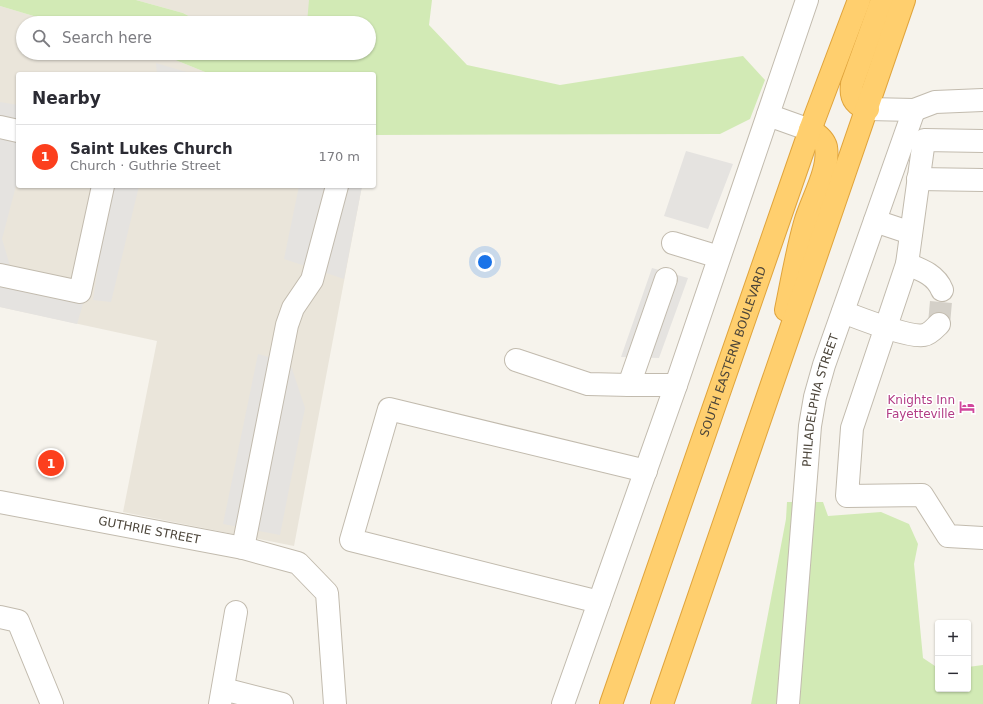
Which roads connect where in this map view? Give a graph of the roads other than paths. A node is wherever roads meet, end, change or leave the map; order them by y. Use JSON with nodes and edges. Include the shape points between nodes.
{"nodes":[{"id":1,"x":807,"y":0,"type":"edge"},
{"id":2,"x":859,"y":0,"type":"edge"},
{"id":3,"x":882,"y":0,"type":"edge"},
{"id":4,"x":904,"y":0,"type":"edge"},
{"id":5,"x":983,"y":100,"type":"edge"},
{"id":6,"x":868,"y":109,"type":"junction"},
{"id":7,"x":914,"y":110,"type":"junction"},
{"id":8,"x":768,"y":115,"type":"junction"},
{"id":9,"x":0,"y":127,"type":"edge"},
{"id":10,"x":810,"y":130,"type":"junction"},
{"id":11,"x":16,"y":131,"type":"edge"},
{"id":12,"x":914,"y":137,"type":"junction"},
{"id":13,"x":983,"y":141,"type":"edge"},
{"id":14,"x":918,"y":179,"type":"junction"},
{"id":15,"x":983,"y":180,"type":"edge"},
{"id":16,"x":103,"y":188,"type":"edge"},
{"id":17,"x":336,"y":188,"type":"edge"},
{"id":18,"x":875,"y":221,"type":"junction"},
{"id":19,"x":911,"y":233,"type":"junction"},
{"id":20,"x":673,"y":243,"type":"dead end"},
{"id":21,"x":719,"y":257,"type":"junction"},
{"id":22,"x":907,"y":264,"type":"junction"},
{"id":23,"x":0,"y":275,"type":"edge"},
{"id":24,"x":666,"y":279,"type":"dead end"},
{"id":25,"x":942,"y":290,"type":"tunnel mouth"},
{"id":26,"x":843,"y":312,"type":"junction"},
{"id":27,"x":939,"y":324,"type":"dead end"},
{"id":28,"x":886,"y":328,"type":"junction"},
{"id":29,"x":516,"y":360,"type":"dead end"},
{"id":30,"x":629,"y":384,"type":"junction"},
{"id":31,"x":676,"y":385,"type":"junction"},
{"id":32,"x":766,"y":405,"type":"junction"},
{"id":33,"x":646,"y":471,"type":"junction"},
{"id":34,"x":0,"y":502,"type":"edge"},
{"id":35,"x":983,"y":538,"type":"edge"},
{"id":36,"x":243,"y":548,"type":"junction"},
{"id":37,"x":599,"y":602,"type":"junction"},
{"id":38,"x":236,"y":612,"type":"dead end"},
{"id":39,"x":0,"y":617,"type":"edge"},
{"id":40,"x":222,"y":696,"type":"edge"},
{"id":41,"x":52,"y":704,"type":"edge"},
{"id":42,"x":282,"y":704,"type":"edge"},
{"id":43,"x":335,"y":704,"type":"edge"},
{"id":44,"x":563,"y":704,"type":"edge"},
{"id":45,"x":611,"y":704,"type":"edge"},
{"id":46,"x":662,"y":704,"type":"edge"},
{"id":47,"x":788,"y":704,"type":"edge"}],
"edges":[{"from":1,"to":8,"type":"street"},
{"from":2,"to":10,"type":"highway","name":"SOUTH EASTERN BOULEVARD"},
{"from":3,"to":6,"type":"highway","via":[[852,84],[854,100],[859,106]]},
{"from":4,"to":6,"type":"highway"},
{"from":5,"to":7,"type":"street","via":[[935,102]]},
{"from":6,"to":7,"type":"street"},
{"from":6,"to":32,"type":"highway"},
{"from":7,"to":12,"type":"street","name":"PHILADELPHIA STREET"},
{"from":8,"to":10,"type":"street"},
{"from":8,"to":21,"type":"street"},
{"from":9,"to":11,"type":"street"},
{"from":10,"to":32,"type":"highway","via":[[821,137],[826,146],[824,171],[805,223]]},
{"from":10,"to":45,"type":"highway","name":"SOUTH EASTERN BOULEVARD"},
{"from":12,"to":13,"type":"street"},
{"from":12,"to":14,"type":"street"},
{"from":12,"to":18,"type":"street","name":"PHILADELPHIA STREET"},
{"from":14,"to":15,"type":"street"},
{"from":14,"to":19,"type":"street"},
{"from":16,"to":23,"type":"street","via":[[80,292]]},
{"from":17,"to":36,"type":"street","via":[[312,280],[293,308],[287,325]]},
{"from":18,"to":19,"type":"street"},
{"from":18,"to":26,"type":"street","name":"PHILADELPHIA STREET"},
{"from":19,"to":22,"type":"street"},
{"from":20,"to":21,"type":"street"},
{"from":21,"to":31,"type":"street"},
{"from":22,"to":25,"type":"street","via":[[927,272],[939,282]]},
{"from":22,"to":28,"type":"street"},
{"from":24,"to":30,"type":"street"},
{"from":26,"to":28,"type":"street"},
{"from":26,"to":47,"type":"street","name":"PHILADELPHIA STREET","via":[[820,378],[810,426]]},
{"from":27,"to":28,"type":"street","via":[[924,335]]},
{"from":28,"to":35,"type":"street","via":[[852,428],[847,496],[922,495],[948,536]]},
{"from":29,"to":30,"type":"street","via":[[588,384]]},
{"from":30,"to":31,"type":"street"},
{"from":31,"to":33,"type":"street"},
{"from":32,"to":46,"type":"highway"},
{"from":33,"to":37,"type":"street"},
{"from":33,"to":37,"type":"street","via":[[389,409],[352,540]]},
{"from":34,"to":36,"type":"street","name":"GUTHRIE STREET"},
{"from":36,"to":43,"type":"street","name":"GUTHRIE STREET","via":[[298,563],[327,593]]},
{"from":37,"to":44,"type":"street"},
{"from":38,"to":40,"type":"street"},
{"from":39,"to":41,"type":"street","via":[[18,621]]},
{"from":40,"to":42,"type":"street"}]}
